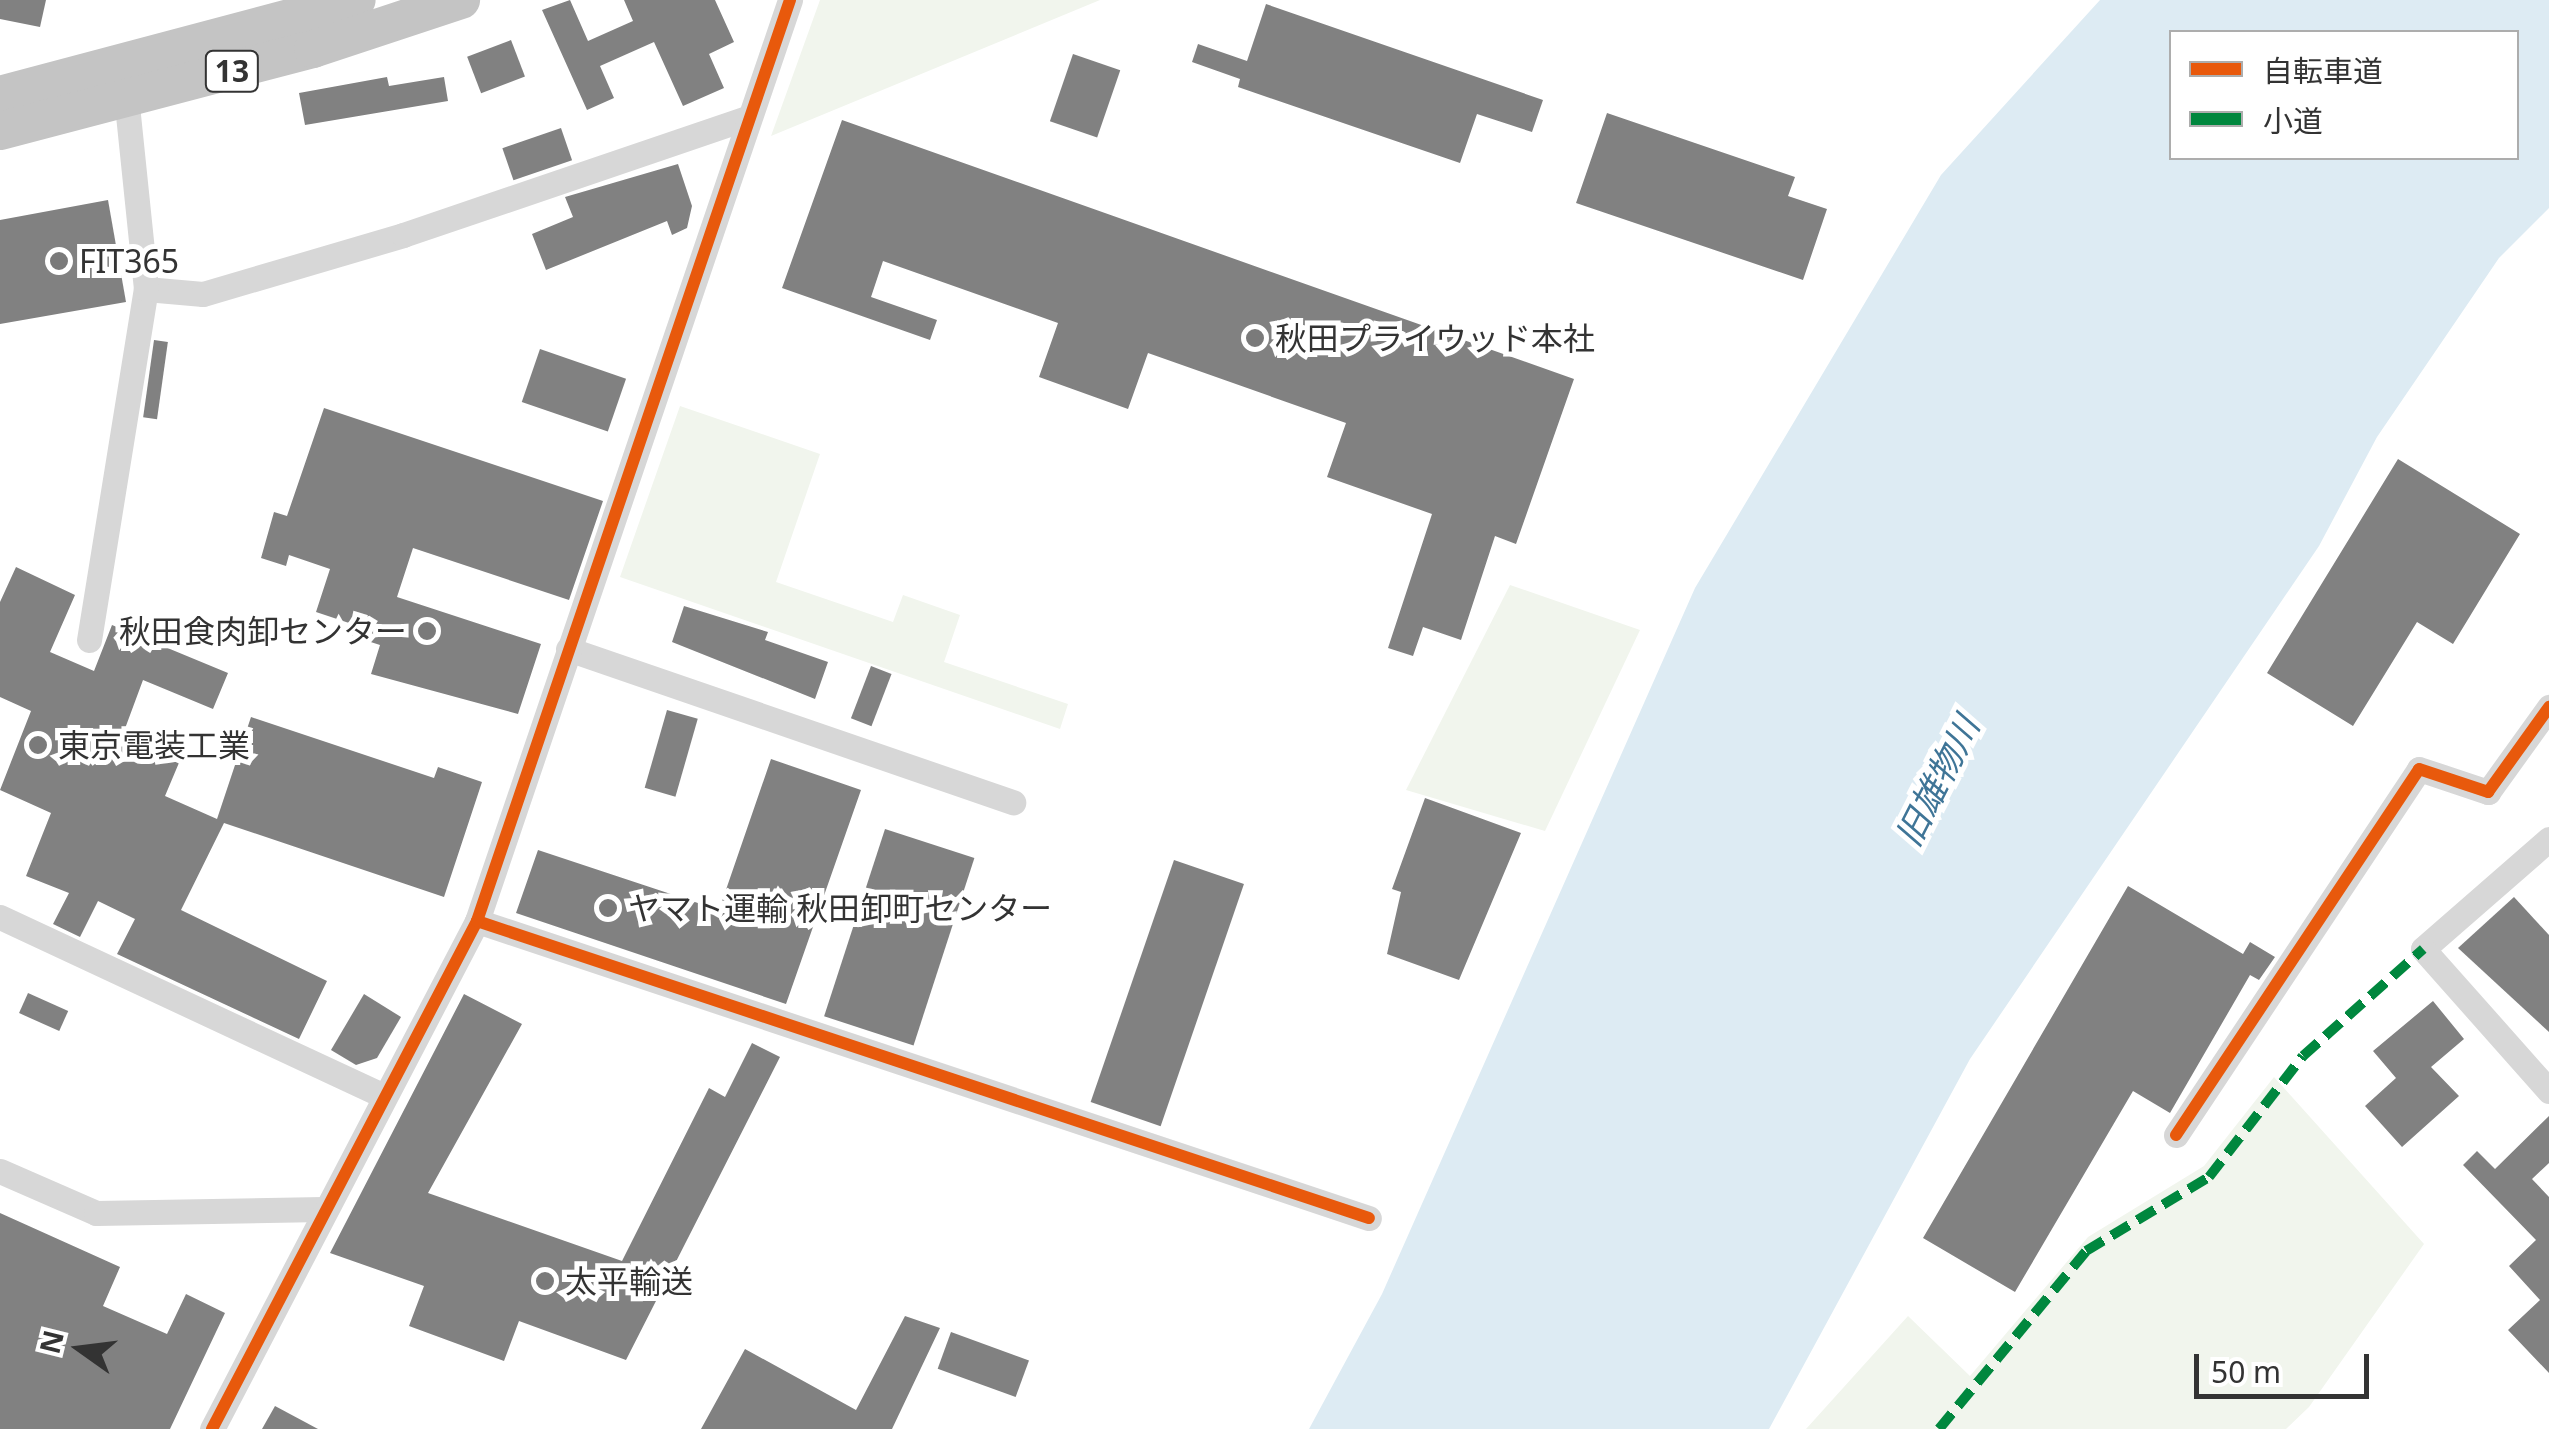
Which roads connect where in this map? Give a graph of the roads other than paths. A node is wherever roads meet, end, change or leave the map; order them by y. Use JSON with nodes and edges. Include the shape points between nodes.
{"nodes":[{"id":1,"x":358,"y":0,"type":"edge"},
{"id":2,"x":461,"y":0,"type":"edge"},
{"id":3,"x":790,"y":0,"type":"edge"},
{"id":4,"x":124,"y":82,"type":"junction"},
{"id":5,"x":0,"y":95,"type":"edge"},
{"id":6,"x":747,"y":118,"type":"junction"},
{"id":7,"x":0,"y":131,"type":"edge"},
{"id":8,"x":146,"y":290,"type":"junction"},
{"id":9,"x":88,"y":640,"type":"dead end"},
{"id":10,"x":568,"y":649,"type":"junction"},
{"id":11,"x":2549,"y":707,"type":"edge"},
{"id":12,"x":1013,"y":802,"type":"dead end"},
{"id":13,"x":2549,"y":839,"type":"edge"},
{"id":14,"x":0,"y":917,"type":"edge"},
{"id":15,"x":477,"y":921,"type":"junction"},
{"id":16,"x":2549,"y":1091,"type":"edge"},
{"id":17,"x":382,"y":1095,"type":"junction"},
{"id":18,"x":2176,"y":1135,"type":"dead end"},
{"id":19,"x":0,"y":1171,"type":"edge"},
{"id":20,"x":323,"y":1209,"type":"junction"},
{"id":21,"x":1369,"y":1218,"type":"dead end"},
{"id":22,"x":212,"y":1429,"type":"edge"}],
"edges":[{"from":1,"to":4,"type":"highway","number":"13"},
{"from":2,"to":4,"type":"highway","number":"13","via":[[313,49]]},
{"from":3,"to":6,"type":"street"},
{"from":4,"to":5,"type":"highway","number":"13"},
{"from":4,"to":7,"type":"highway","number":"13"},
{"from":4,"to":8,"type":"street"},
{"from":6,"to":8,"type":"street","via":[[403,235],[203,294]]},
{"from":6,"to":10,"type":"street"},
{"from":8,"to":9,"type":"street"},
{"from":10,"to":12,"type":"street"},
{"from":10,"to":15,"type":"street"},
{"from":11,"to":18,"type":"street","via":[[2488,792],[2418,768]]},
{"from":13,"to":16,"type":"street","via":[[2423,949]]},
{"from":14,"to":17,"type":"street"},
{"from":15,"to":17,"type":"street"},
{"from":15,"to":21,"type":"street"},
{"from":17,"to":20,"type":"street"},
{"from":19,"to":20,"type":"street","via":[[96,1213]]},
{"from":20,"to":22,"type":"street"}]}
